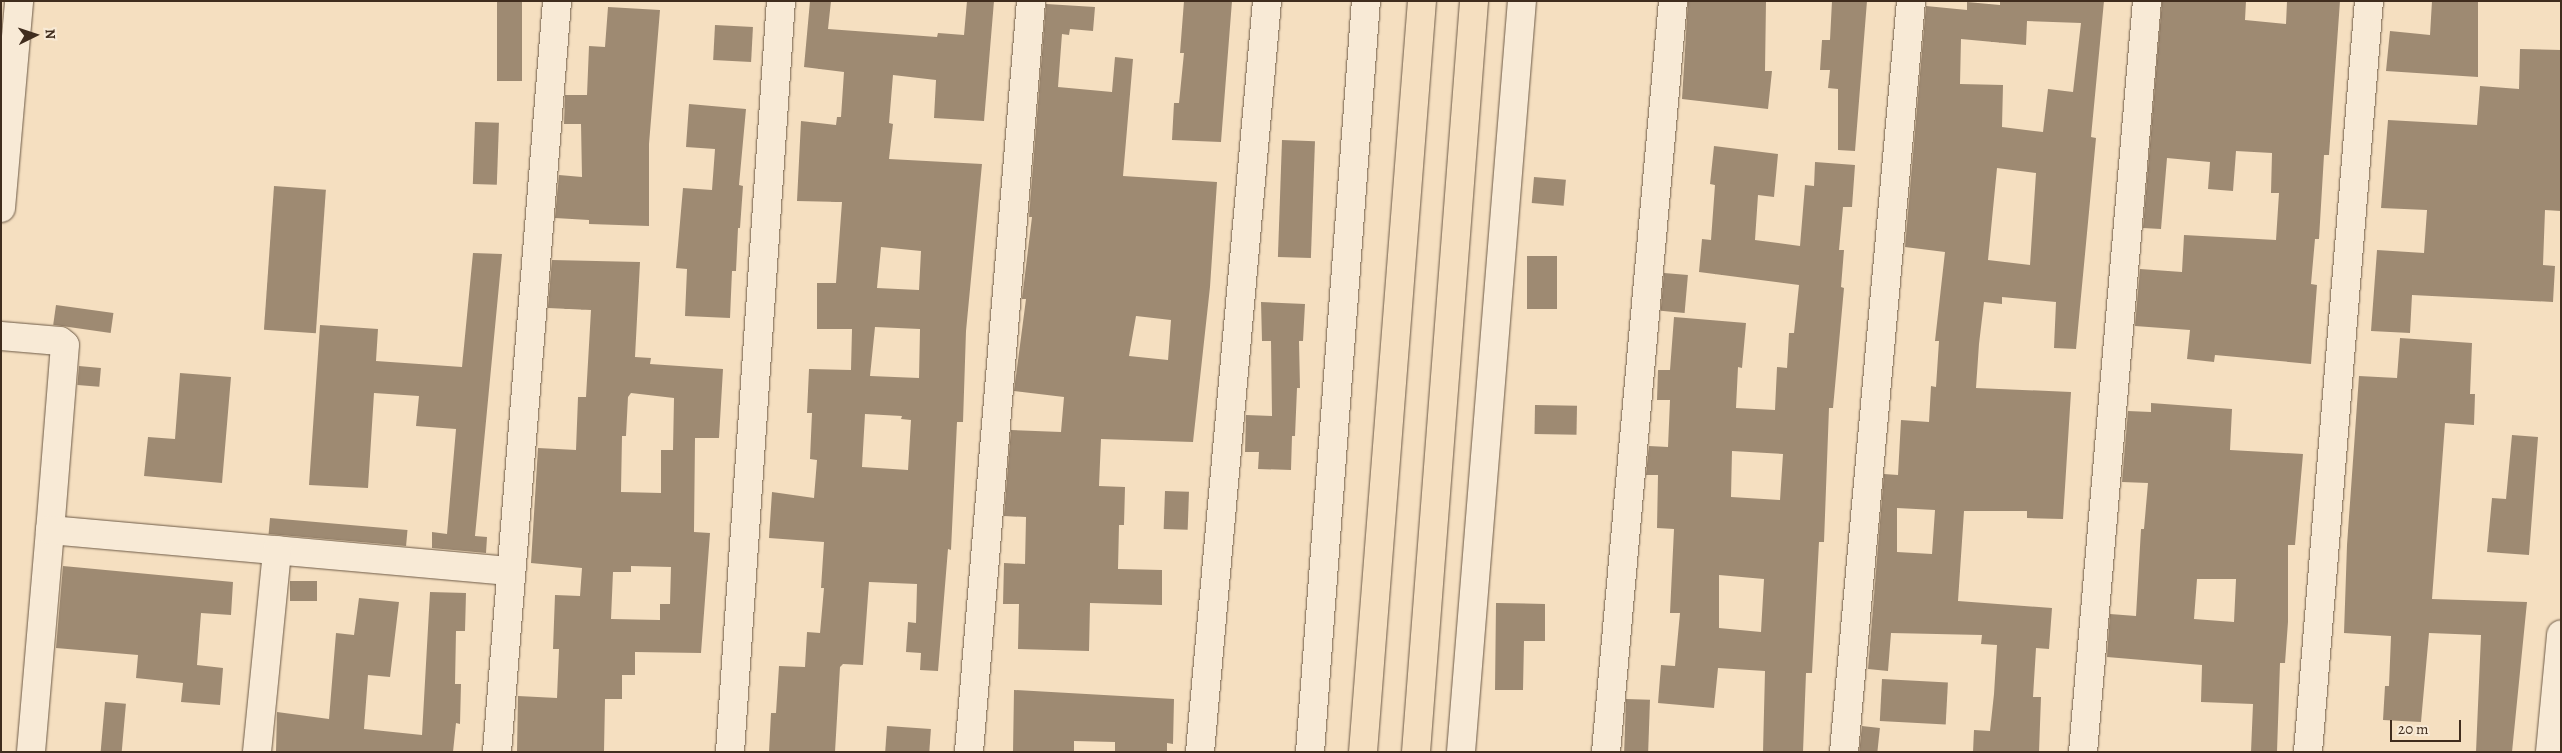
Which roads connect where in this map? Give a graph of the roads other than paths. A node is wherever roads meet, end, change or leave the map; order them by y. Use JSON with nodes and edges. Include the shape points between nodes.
{"nodes":[{"id":1,"x":19,"y":1,"type":"edge"},
{"id":2,"x":557,"y":1,"type":"edge"},
{"id":3,"x":781,"y":1,"type":"edge"},
{"id":4,"x":1031,"y":1,"type":"edge"},
{"id":5,"x":1267,"y":1,"type":"edge"},
{"id":6,"x":1366,"y":1,"type":"edge"},
{"id":7,"x":1422,"y":1,"type":"edge"},
{"id":8,"x":1474,"y":1,"type":"edge"},
{"id":9,"x":1522,"y":1,"type":"edge"},
{"id":10,"x":1673,"y":1,"type":"edge"},
{"id":11,"x":1910,"y":1,"type":"edge"},
{"id":12,"x":2147,"y":1,"type":"edge"},
{"id":13,"x":2369,"y":1,"type":"edge"},
{"id":14,"x":1,"y":208,"type":"edge"},
{"id":15,"x":1,"y":336,"type":"edge"},
{"id":16,"x":50,"y":530,"type":"junction"},
{"id":17,"x":277,"y":550,"type":"junction"},
{"id":18,"x":509,"y":570,"type":"junction"},
{"id":19,"x":2561,"y":635,"type":"edge"},
{"id":20,"x":32,"y":752,"type":"edge"},
{"id":21,"x":258,"y":752,"type":"edge"},
{"id":22,"x":497,"y":752,"type":"edge"},
{"id":23,"x":730,"y":752,"type":"edge"},
{"id":24,"x":969,"y":752,"type":"edge"},
{"id":25,"x":1200,"y":752,"type":"edge"},
{"id":26,"x":1310,"y":752,"type":"edge"},
{"id":27,"x":1362,"y":752,"type":"edge"},
{"id":28,"x":1416,"y":752,"type":"edge"},
{"id":29,"x":1461,"y":752,"type":"edge"},
{"id":30,"x":1606,"y":752,"type":"edge"},
{"id":31,"x":1844,"y":752,"type":"edge"},
{"id":32,"x":2082,"y":752,"type":"edge"},
{"id":33,"x":2308,"y":752,"type":"edge"},
{"id":34,"x":2550,"y":752,"type":"edge"}],
"edges":[{"from":1,"to":14,"type":"street"},
{"from":2,"to":18,"type":"street"},
{"from":3,"to":23,"type":"street"},
{"from":4,"to":24,"type":"street"},
{"from":5,"to":25,"type":"street"},
{"from":6,"to":26,"type":"street"},
{"from":7,"to":27,"type":"main road"},
{"from":8,"to":28,"type":"main road"},
{"from":9,"to":29,"type":"street"},
{"from":10,"to":30,"type":"street"},
{"from":11,"to":31,"type":"street"},
{"from":12,"to":32,"type":"street"},
{"from":13,"to":33,"type":"street"},
{"from":15,"to":16,"type":"street","via":[[65,345]]},
{"from":16,"to":17,"type":"street"},
{"from":16,"to":20,"type":"street"},
{"from":17,"to":18,"type":"street"},
{"from":17,"to":21,"type":"street"},
{"from":18,"to":22,"type":"street"},
{"from":19,"to":34,"type":"street"}]}
